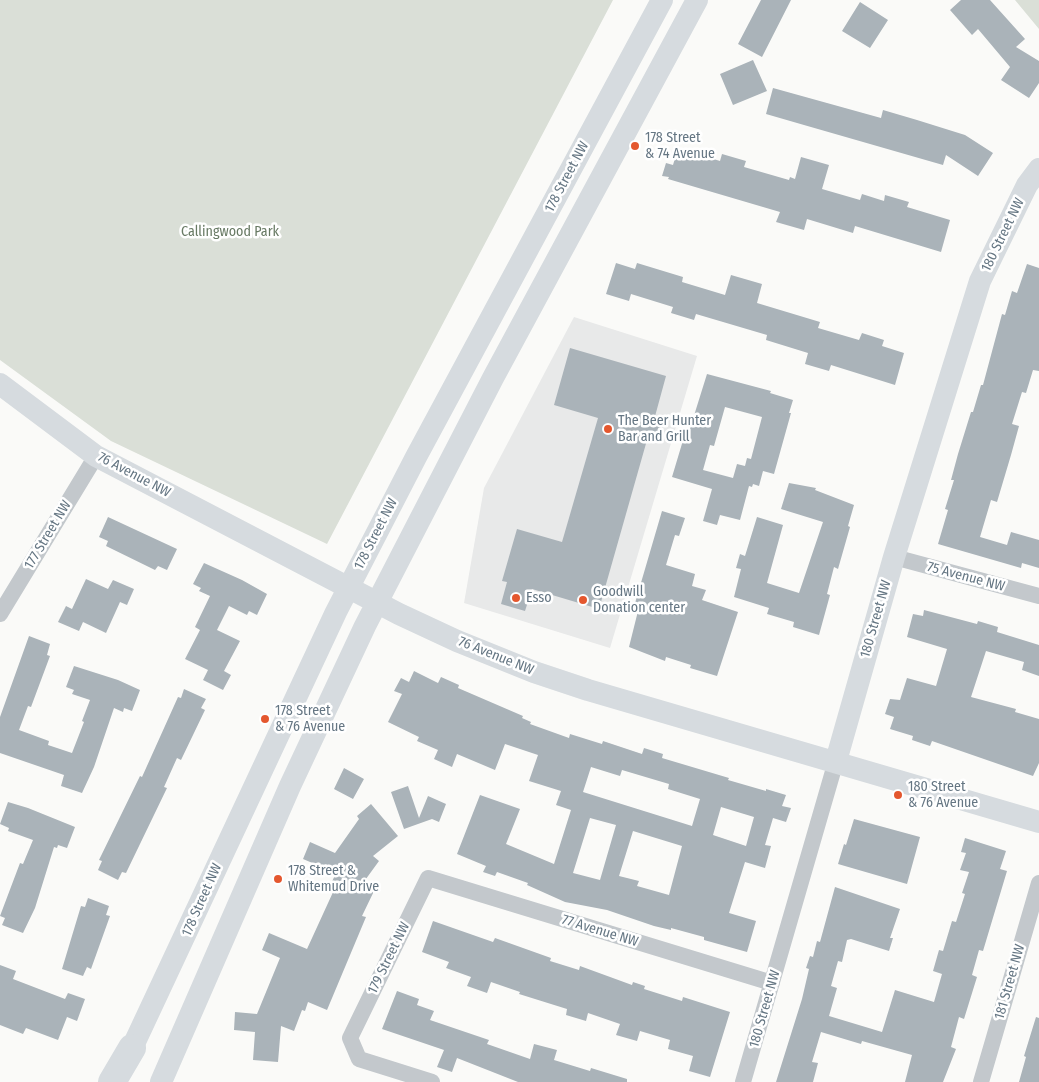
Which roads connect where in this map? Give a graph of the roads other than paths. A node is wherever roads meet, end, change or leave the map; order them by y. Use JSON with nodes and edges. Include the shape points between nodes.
{"nodes":[{"id":1,"x":662,"y":0,"type":"edge"},
{"id":2,"x":697,"y":0,"type":"edge"},
{"id":3,"x":1035,"y":181,"type":"edge"},
{"id":4,"x":0,"y":384,"type":"edge"},
{"id":5,"x":96,"y":456,"type":"junction"},
{"id":6,"x":894,"y":558,"type":"junction"},
{"id":7,"x":350,"y":588,"type":"junction"},
{"id":8,"x":1039,"y":596,"type":"edge"},
{"id":9,"x":378,"y":602,"type":"junction"},
{"id":10,"x":0,"y":614,"type":"edge"},
{"id":11,"x":836,"y":761,"type":"junction"},
{"id":12,"x":1039,"y":822,"type":"edge"},
{"id":13,"x":428,"y":878,"type":"joint"},
{"id":14,"x":1039,"y":883,"type":"edge"},
{"id":15,"x":772,"y":983,"type":"junction"},
{"id":16,"x":132,"y":1048,"type":"junction"},
{"id":17,"x":112,"y":1082,"type":"edge"},
{"id":18,"x":117,"y":1082,"type":"edge"},
{"id":19,"x":160,"y":1082,"type":"edge"},
{"id":20,"x":432,"y":1082,"type":"edge"},
{"id":21,"x":743,"y":1082,"type":"edge"},
{"id":22,"x":982,"y":1082,"type":"edge"}],
"edges":[{"from":1,"to":7,"type":"main road","name":"178 Street NW","via":[[416,457]]},
{"from":2,"to":9,"type":"main road","name":"178 Street NW","via":[[497,370]]},
{"from":3,"to":6,"type":"main road","name":"180 Street NW","via":[[980,282]]},
{"from":4,"to":5,"type":"main road","name":"76 Avenue NW"},
{"from":5,"to":7,"type":"main road","name":"76 Avenue NW"},
{"from":5,"to":10,"type":"street","name":"177 Street NW"},
{"from":6,"to":8,"type":"street","name":"75 Avenue NW"},
{"from":6,"to":11,"type":"main road","name":"180 Street NW"},
{"from":7,"to":9,"type":"main road","name":"76 Avenue NW"},
{"from":7,"to":16,"type":"main road","name":"178 Street NW","via":[[291,705]]},
{"from":9,"to":11,"type":"main road","name":"76 Avenue NW","via":[[457,641],[559,681]]},
{"from":9,"to":19,"type":"main road","name":"178 Street NW","via":[[290,786]]},
{"from":11,"to":12,"type":"main road","name":"76 Avenue NW"},
{"from":11,"to":15,"type":"street","name":"180 Street NW"},
{"from":13,"to":15,"type":"street","name":"77 Avenue NW"},
{"from":13,"to":20,"type":"street","name":"179 Street NW","via":[[350,1038],[359,1059]]},
{"from":14,"to":22,"type":"street","name":"181 Street NW"},
{"from":15,"to":21,"type":"street","name":"180 Street NW"},
{"from":16,"to":17,"type":"highway"},
{"from":16,"to":18,"type":"main road","name":"178 Street NW"}]}
